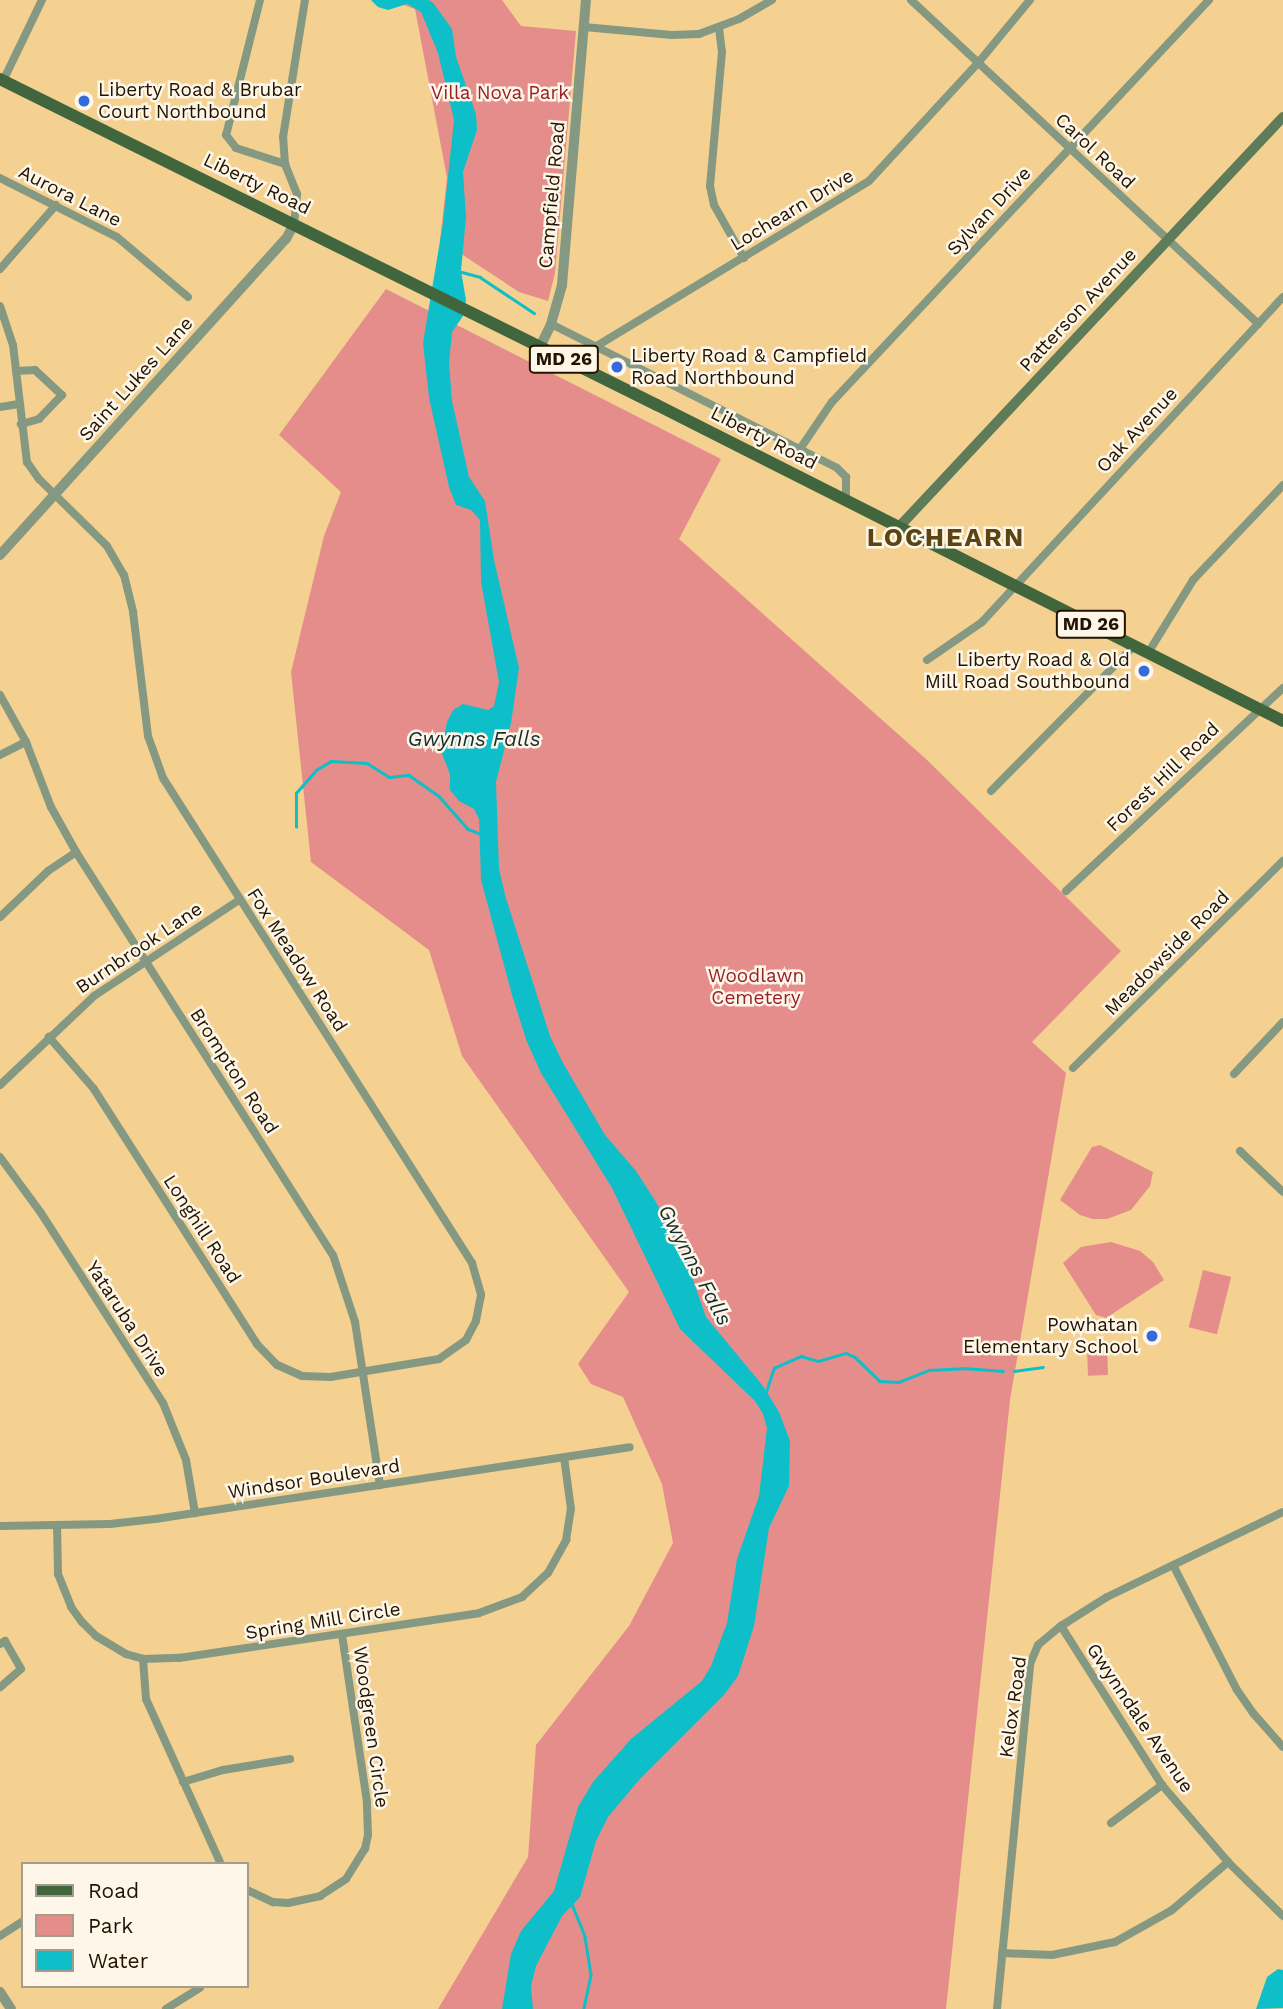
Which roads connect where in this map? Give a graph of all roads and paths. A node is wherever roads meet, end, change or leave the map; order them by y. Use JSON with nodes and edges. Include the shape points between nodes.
{"nodes":[{"id":1,"x":42,"y":0,"type":"edge"},
{"id":2,"x":260,"y":0,"type":"edge"},
{"id":3,"x":305,"y":0,"type":"edge"},
{"id":4,"x":586,"y":0,"type":"edge"},
{"id":5,"x":772,"y":0,"type":"edge"},
{"id":6,"x":911,"y":0,"type":"edge"},
{"id":7,"x":1030,"y":0,"type":"edge"},
{"id":8,"x":1209,"y":0,"type":"edge"},
{"id":9,"x":584,"y":27,"type":"junction"},
{"id":10,"x":719,"y":28,"type":"junction"},
{"id":11,"x":978,"y":62,"type":"junction"},
{"id":12,"x":2,"y":80,"type":"edge"},
{"id":13,"x":1283,"y":117,"type":"edge"},
{"id":14,"x":1069,"y":149,"type":"junction"},
{"id":15,"x":285,"y":164,"type":"junction"},
{"id":16,"x":0,"y":178,"type":"edge"},
{"id":17,"x":56,"y":205,"type":"junction"},
{"id":18,"x":294,"y":223,"type":"junction"},
{"id":19,"x":1168,"y":240,"type":"junction"},
{"id":20,"x":744,"y":258,"type":"junction"},
{"id":21,"x":0,"y":269,"type":"edge"},
{"id":22,"x":188,"y":297,"type":"dead end"},
{"id":23,"x":1283,"y":297,"type":"edge"},
{"id":24,"x":0,"y":306,"type":"edge"},
{"id":25,"x":551,"y":324,"type":"junction"},
{"id":26,"x":1258,"y":324,"type":"junction"},
{"id":27,"x":540,"y":347,"type":"junction"},
{"id":28,"x":595,"y":347,"type":"junction"},
{"id":29,"x":16,"y":371,"type":"junction"},
{"id":30,"x":19,"y":404,"type":"junction"},
{"id":31,"x":0,"y":407,"type":"edge"},
{"id":32,"x":21,"y":424,"type":"junction"},
{"id":33,"x":800,"y":449,"type":"junction"},
{"id":34,"x":1283,"y":485,"type":"edge"},
{"id":35,"x":55,"y":495,"type":"junction"},
{"id":36,"x":846,"y":501,"type":"junction"},
{"id":37,"x":898,"y":528,"type":"junction"},
{"id":38,"x":0,"y":555,"type":"edge"},
{"id":39,"x":1015,"y":585,"type":"junction"},
{"id":40,"x":1134,"y":646,"type":"junction"},
{"id":41,"x":1148,"y":653,"type":"junction"},
{"id":42,"x":927,"y":660,"type":"dead end"},
{"id":43,"x":1283,"y":688,"type":"edge"},
{"id":44,"x":0,"y":695,"type":"edge"},
{"id":45,"x":1258,"y":709,"type":"junction"},
{"id":46,"x":1283,"y":722,"type":"edge"},
{"id":47,"x":26,"y":742,"type":"junction"},
{"id":48,"x":0,"y":755,"type":"edge"},
{"id":49,"x":991,"y":791,"type":"dead end"},
{"id":50,"x":76,"y":852,"type":"junction"},
{"id":51,"x":1283,"y":861,"type":"edge"},
{"id":52,"x":1066,"y":891,"type":"dead end"},
{"id":53,"x":239,"y":900,"type":"junction"},
{"id":54,"x":0,"y":917,"type":"edge"},
{"id":55,"x":144,"y":961,"type":"junction"},
{"id":56,"x":1283,"y":1022,"type":"edge"},
{"id":57,"x":49,"y":1037,"type":"junction"},
{"id":58,"x":1073,"y":1068,"type":"dead end"},
{"id":59,"x":1234,"y":1074,"type":"dead end"},
{"id":60,"x":0,"y":1086,"type":"edge"},
{"id":61,"x":1240,"y":1151,"type":"dead end"},
{"id":62,"x":0,"y":1157,"type":"edge"},
{"id":63,"x":1283,"y":1192,"type":"edge"},
{"id":64,"x":363,"y":1371,"type":"junction"},
{"id":65,"x":630,"y":1447,"type":"dead end"},
{"id":66,"x":564,"y":1457,"type":"junction"},
{"id":67,"x":380,"y":1485,"type":"junction"},
{"id":68,"x":1283,"y":1512,"type":"edge"},
{"id":69,"x":195,"y":1513,"type":"junction"},
{"id":70,"x":57,"y":1525,"type":"junction"},
{"id":71,"x":0,"y":1526,"type":"edge"},
{"id":72,"x":1173,"y":1565,"type":"junction"},
{"id":73,"x":1061,"y":1626,"type":"junction"},
{"id":74,"x":342,"y":1634,"type":"junction"},
{"id":75,"x":0,"y":1644,"type":"edge"},
{"id":76,"x":143,"y":1659,"type":"junction"},
{"id":77,"x":0,"y":1687,"type":"edge"},
{"id":78,"x":1283,"y":1747,"type":"edge"},
{"id":79,"x":290,"y":1759,"type":"dead end"},
{"id":80,"x":183,"y":1782,"type":"junction"},
{"id":81,"x":1162,"y":1785,"type":"junction"},
{"id":82,"x":1111,"y":1823,"type":"dead end"},
{"id":83,"x":220,"y":1862,"type":"edge"},
{"id":84,"x":1228,"y":1862,"type":"junction"},
{"id":85,"x":248,"y":1890,"type":"edge"},
{"id":86,"x":1283,"y":1916,"type":"edge"},
{"id":87,"x":21,"y":1922,"type":"edge"},
{"id":88,"x":0,"y":1936,"type":"edge"},
{"id":89,"x":1002,"y":1953,"type":"junction"},
{"id":90,"x":200,"y":1988,"type":"edge"},
{"id":91,"x":0,"y":1992,"type":"edge"},
{"id":92,"x":11,"y":2009,"type":"edge"},
{"id":93,"x":166,"y":2009,"type":"edge"},
{"id":94,"x":997,"y":2009,"type":"edge"}],
"edges":[{"from":1,"to":12,"type":"street"},
{"from":2,"to":15,"type":"street","via":[[226,135],[236,148]]},
{"from":3,"to":15,"type":"street","via":[[283,137]]},
{"from":4,"to":9,"type":"street","name":"Campfield Road"},
{"from":5,"to":10,"type":"street"},
{"from":6,"to":11,"type":"street","name":"Carol Road"},
{"from":7,"to":11,"type":"street","name":"Lochearn Drive"},
{"from":8,"to":14,"type":"street","name":"Sylvan Drive"},
{"from":9,"to":10,"type":"street","via":[[686,36]]},
{"from":9,"to":25,"type":"street","name":"Campfield Road","via":[[562,285]]},
{"from":10,"to":20,"type":"street","via":[[722,52],[710,186],[714,205]]},
{"from":11,"to":14,"type":"street","name":"Carol Road"},
{"from":11,"to":20,"type":"street","name":"Lochearn Drive","via":[[869,181]]},
{"from":12,"to":18,"type":"main road","name":"Liberty Road","number":"MD 26"},
{"from":13,"to":19,"type":"main road","name":"Patterson Avenue"},
{"from":14,"to":19,"type":"street","name":"Carol Road"},
{"from":14,"to":33,"type":"street","name":"Sylvan Drive","via":[[832,402]]},
{"from":15,"to":18,"type":"street","via":[[298,194]]},
{"from":16,"to":17,"type":"street","name":"Aurora Lane"},
{"from":17,"to":21,"type":"street"},
{"from":17,"to":22,"type":"street","name":"Aurora Lane","via":[[117,237]]},
{"from":18,"to":27,"type":"main road","name":"Liberty Road","number":"MD 26"},
{"from":18,"to":35,"type":"street","name":"Saint Lukes Lane","via":[[286,239]]},
{"from":19,"to":26,"type":"street","name":"Carol Road"},
{"from":19,"to":37,"type":"main road","name":"Patterson Avenue"},
{"from":20,"to":28,"type":"street","name":"Lochearn Drive"},
{"from":23,"to":26,"type":"street","name":"Oak Avenue"},
{"from":24,"to":29,"type":"street","name":"Fox Meadow Road","via":[[11,336]]},
{"from":25,"to":27,"type":"street","name":"Campfield Road"},
{"from":25,"to":28,"type":"street"},
{"from":26,"to":39,"type":"street","name":"Oak Avenue"},
{"from":27,"to":36,"type":"main road","name":"Liberty Road","number":"MD 26"},
{"from":28,"to":33,"type":"street"},
{"from":29,"to":30,"type":"street","name":"Fox Meadow Road"},
{"from":29,"to":32,"type":"street","via":[[35,370],[62,395],[39,419]]},
{"from":30,"to":31,"type":"street"},
{"from":30,"to":32,"type":"street","name":"Fox Meadow Road"},
{"from":32,"to":35,"type":"street","name":"Fox Meadow Road","via":[[27,462]]},
{"from":33,"to":36,"type":"street","via":[[843,472]]},
{"from":34,"to":41,"type":"street","via":[[1193,580]]},
{"from":35,"to":38,"type":"street","name":"Saint Lukes Lane"},
{"from":35,"to":53,"type":"street","name":"Fox Meadow Road","via":[[107,545],[124,575],[154,755],[173,797]]},
{"from":36,"to":37,"type":"main road","name":"Liberty Road","number":"MD 26"},
{"from":37,"to":39,"type":"main road","name":"Liberty Road","number":"MD 26"},
{"from":39,"to":40,"type":"main road","name":"Liberty Road","number":"MD 26"},
{"from":39,"to":42,"type":"street","name":"Oak Avenue","via":[[973,631]]},
{"from":40,"to":41,"type":"main road","name":"Liberty Road","number":"MD 26"},
{"from":40,"to":49,"type":"street"},
{"from":41,"to":45,"type":"main road","name":"Liberty Road","number":"MD 26"},
{"from":43,"to":45,"type":"street","name":"Forest Hill Road"},
{"from":44,"to":47,"type":"street","name":"Brompton Road"},
{"from":45,"to":46,"type":"main road","name":"Liberty Road","number":"MD 26"},
{"from":45,"to":52,"type":"street","name":"Forest Hill Road"},
{"from":47,"to":48,"type":"street"},
{"from":47,"to":50,"type":"street","name":"Brompton Road","via":[[51,807]]},
{"from":50,"to":54,"type":"street","via":[[48,871]]},
{"from":50,"to":55,"type":"street","name":"Brompton Road"},
{"from":51,"to":58,"type":"street","name":"Meadowside Road"},
{"from":53,"to":55,"type":"street","name":"Burnbrook Lane"},
{"from":53,"to":64,"type":"street","name":"Fox Meadow Road","via":[[472,1263],[480,1283],[476,1321],[458,1348],[427,1362]]},
{"from":55,"to":57,"type":"street","name":"Burnbrook Lane","via":[[94,996]]},
{"from":55,"to":64,"type":"street","name":"Brompton Road","via":[[333,1255],[350,1300]]},
{"from":56,"to":59,"type":"street"},
{"from":57,"to":60,"type":"street","name":"Burnbrook Lane"},
{"from":57,"to":64,"type":"street","name":"Longhill Road","via":[[94,1089],[267,1356],[302,1376]]},
{"from":61,"to":63,"type":"street"},
{"from":62,"to":69,"type":"street","name":"Yataruba Drive","via":[[163,1403],[186,1460]]},
{"from":64,"to":67,"type":"street","name":"Brompton Road"},
{"from":65,"to":66,"type":"street","name":"Windsor Boulevard"},
{"from":66,"to":67,"type":"street","name":"Windsor Boulevard"},
{"from":66,"to":74,"type":"street","name":"Spring Mill Circle","via":[[571,1509],[566,1540],[548,1573],[529,1592],[507,1605],[478,1613]]},
{"from":67,"to":69,"type":"street","name":"Windsor Boulevard"},
{"from":68,"to":72,"type":"street","name":"Kelox Road"},
{"from":69,"to":70,"type":"street","name":"Windsor Boulevard","via":[[110,1524]]},
{"from":70,"to":71,"type":"street","name":"Windsor Boulevard"},
{"from":70,"to":76,"type":"street","name":"Spring Mill Circle","via":[[58,1574],[71,1607],[96,1636]]},
{"from":72,"to":73,"type":"street","name":"Kelox Road"},
{"from":72,"to":78,"type":"street","via":[[1224,1667],[1252,1713]]},
{"from":73,"to":81,"type":"street","name":"Gwynndale Avenue"},
{"from":73,"to":89,"type":"street","name":"Kelox Road","via":[[1038,1645],[1030,1664]]},
{"from":74,"to":76,"type":"street","name":"Spring Mill Circle"},
{"from":74,"to":85,"type":"street","name":"Woodgreen Circle","via":[[367,1802],[365,1849],[346,1879],[320,1896],[273,1902]]},
{"from":75,"to":77,"type":"street","via":[[5,1641],[21,1669]]},
{"from":76,"to":80,"type":"street","via":[[146,1699]]},
{"from":79,"to":80,"type":"street"},
{"from":80,"to":83,"type":"street"},
{"from":81,"to":82,"type":"street"},
{"from":81,"to":84,"type":"street","name":"Gwynndale Avenue"},
{"from":84,"to":86,"type":"street","name":"Gwynndale Avenue"},
{"from":84,"to":89,"type":"street","via":[[1172,1910],[1115,1942],[1052,1955]]},
{"from":87,"to":88,"type":"street"},
{"from":89,"to":94,"type":"street","name":"Kelox Road"},
{"from":90,"to":93,"type":"street"},
{"from":91,"to":92,"type":"street"}]}
